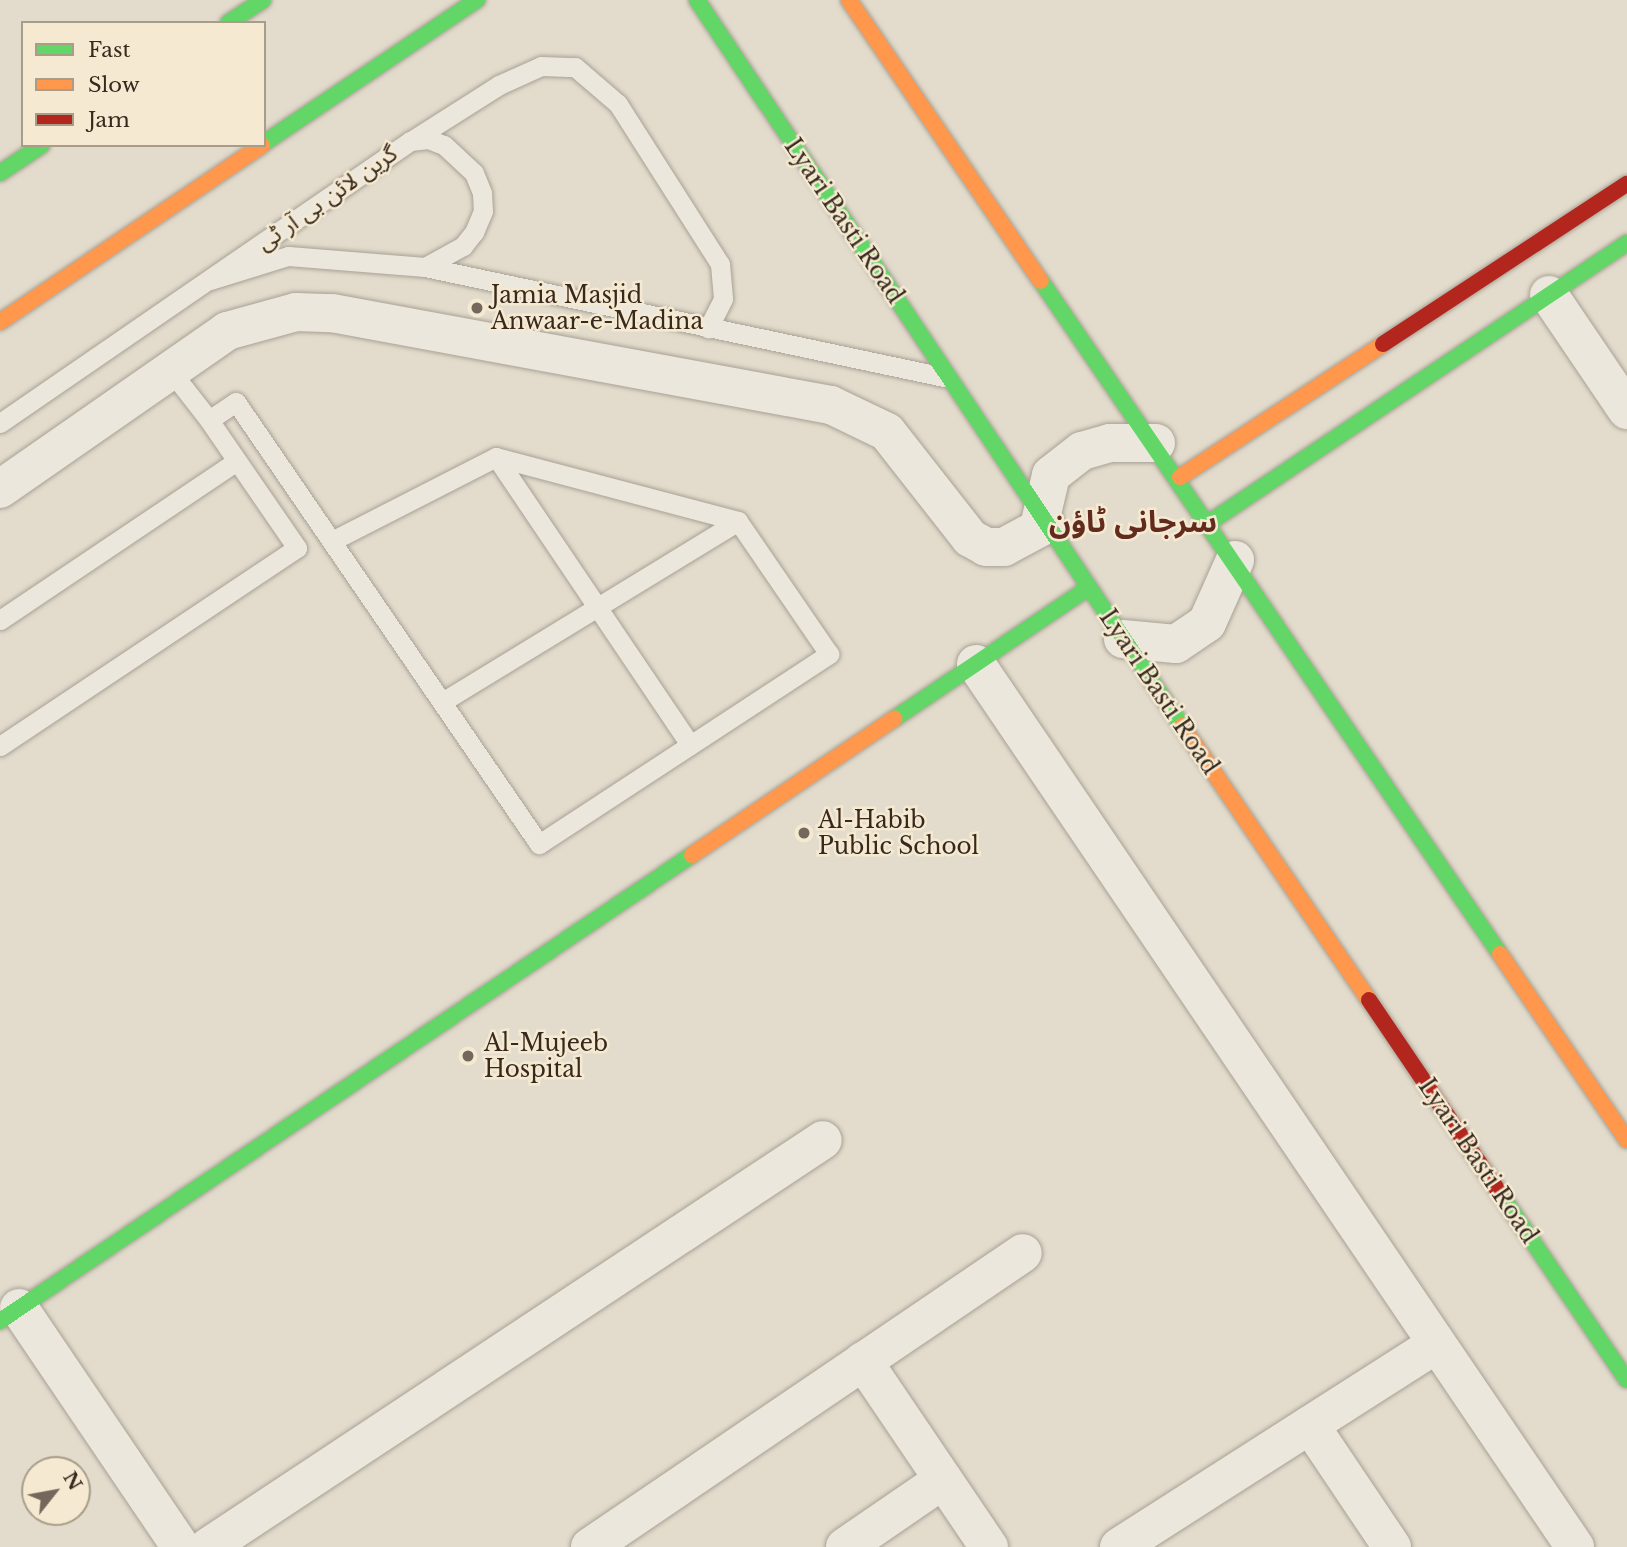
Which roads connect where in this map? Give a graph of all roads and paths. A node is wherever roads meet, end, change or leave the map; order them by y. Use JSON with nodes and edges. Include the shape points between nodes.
{"nodes":[{"id":1,"x":263,"y":0,"type":"edge"},
{"id":2,"x":477,"y":0,"type":"edge"},
{"id":3,"x":697,"y":0,"type":"edge"},
{"id":4,"x":849,"y":0,"type":"edge"},
{"id":5,"x":231,"y":21,"type":"edge"},
{"id":6,"x":410,"y":141,"type":"junction"},
{"id":7,"x":266,"y":142,"type":"edge"},
{"id":8,"x":39,"y":147,"type":"edge"},
{"id":9,"x":259,"y":147,"type":"edge"},
{"id":10,"x":0,"y":173,"type":"edge"},
{"id":11,"x":1627,"y":184,"type":"edge"},
{"id":12,"x":1627,"y":243,"type":"edge"},
{"id":13,"x":425,"y":267,"type":"junction"},
{"id":14,"x":210,"y":280,"type":"junction"},
{"id":15,"x":1549,"y":295,"type":"junction"},
{"id":16,"x":0,"y":322,"type":"edge"},
{"id":17,"x":708,"y":328,"type":"junction"},
{"id":18,"x":170,"y":370,"type":"junction"},
{"id":19,"x":948,"y":378,"type":"junction"},
{"id":20,"x":1627,"y":410,"type":"edge"},
{"id":21,"x":209,"y":420,"type":"junction"},
{"id":22,"x":0,"y":423,"type":"edge"},
{"id":23,"x":1157,"y":443,"type":"junction"},
{"id":24,"x":496,"y":457,"type":"junction"},
{"id":25,"x":237,"y":461,"type":"junction"},
{"id":26,"x":1180,"y":477,"type":"junction"},
{"id":27,"x":0,"y":489,"type":"edge"},
{"id":28,"x":738,"y":521,"type":"junction"},
{"id":29,"x":1043,"y":521,"type":"junction"},
{"id":30,"x":1210,"y":522,"type":"junction"},
{"id":31,"x":332,"y":541,"type":"junction"},
{"id":32,"x":1235,"y":560,"type":"junction"},
{"id":33,"x":1088,"y":588,"type":"junction"},
{"id":34,"x":597,"y":606,"type":"junction"},
{"id":35,"x":0,"y":620,"type":"edge"},
{"id":36,"x":1123,"y":639,"type":"junction"},
{"id":37,"x":976,"y":664,"type":"junction"},
{"id":38,"x":442,"y":702,"type":"junction"},
{"id":39,"x":690,"y":745,"type":"junction"},
{"id":40,"x":0,"y":746,"type":"edge"},
{"id":41,"x":823,"y":1140,"type":"dead end"},
{"id":42,"x":1627,"y":1140,"type":"edge"},
{"id":43,"x":1023,"y":1252,"type":"dead end"},
{"id":44,"x":9,"y":1315,"type":"edge"},
{"id":45,"x":1437,"y":1343,"type":"junction"},
{"id":46,"x":863,"y":1361,"type":"junction"},
{"id":47,"x":1627,"y":1380,"type":"edge"},
{"id":48,"x":1310,"y":1425,"type":"junction"},
{"id":49,"x":943,"y":1480,"type":"junction"},
{"id":50,"x":181,"y":1547,"type":"edge"},
{"id":51,"x":208,"y":1547,"type":"edge"},
{"id":52,"x":590,"y":1547,"type":"edge"},
{"id":53,"x":845,"y":1547,"type":"edge"},
{"id":54,"x":989,"y":1547,"type":"edge"},
{"id":55,"x":1119,"y":1547,"type":"edge"},
{"id":56,"x":1392,"y":1547,"type":"edge"},
{"id":57,"x":1575,"y":1547,"type":"edge"}],
"edges":[{"from":1,"to":5,"type":"main road"},
{"from":2,"to":7,"type":"main road"},
{"from":3,"to":19,"type":"main road","name":"Lyari Basti Road"},
{"from":4,"to":23,"type":"main road"},
{"from":6,"to":13,"type":"lane","name":"گرین لائن بی آر ٹی","via":[[428,139],[443,145],[474,173],[482,193],[483,211],[474,232],[455,251]]},
{"from":6,"to":14,"type":"lane","name":"گرین لائن بی آر ٹی"},
{"from":6,"to":17,"type":"lane","via":[[499,85],[541,66],[575,67],[618,104],[720,264],[723,299]]},
{"from":8,"to":10,"type":"main road"},
{"from":9,"to":16,"type":"main road"},
{"from":11,"to":26,"type":"main road"},
{"from":12,"to":15,"type":"main road"},
{"from":13,"to":14,"type":"lane","name":"گرین لائن بی آر ٹی","via":[[288,256]]},
{"from":13,"to":17,"type":"lane"},
{"from":14,"to":22,"type":"lane","name":"گرین لائن بی آر ٹی"},
{"from":15,"to":20,"type":"street"},
{"from":15,"to":30,"type":"main road"},
{"from":17,"to":19,"type":"lane"},
{"from":18,"to":21,"type":"lane"},
{"from":18,"to":27,"type":"street"},
{"from":18,"to":29,"type":"street","via":[[227,331],[264,317],[332,313],[831,405],[887,432],[970,538],[986,547],[1004,547]]},
{"from":19,"to":29,"type":"main road","name":"Lyari Basti Road"},
{"from":21,"to":25,"type":"lane"},
{"from":21,"to":31,"type":"lane","via":[[236,402]]},
{"from":23,"to":26,"type":"main road"},
{"from":23,"to":29,"type":"street","via":[[1110,443],[1082,450],[1051,475]]},
{"from":24,"to":28,"type":"lane"},
{"from":24,"to":31,"type":"lane"},
{"from":24,"to":34,"type":"lane"},
{"from":25,"to":35,"type":"lane"},
{"from":25,"to":40,"type":"lane","via":[[297,548]]},
{"from":26,"to":30,"type":"main road"},
{"from":28,"to":34,"type":"lane"},
{"from":28,"to":39,"type":"lane","via":[[829,654]]},
{"from":29,"to":33,"type":"main road","name":"Lyari Basti Road"},
{"from":30,"to":32,"type":"main road"},
{"from":31,"to":38,"type":"lane"},
{"from":32,"to":36,"type":"street","via":[[1207,623],[1176,644]]},
{"from":32,"to":42,"type":"main road"},
{"from":33,"to":36,"type":"main road","name":"Lyari Basti Road"},
{"from":33,"to":37,"type":"main road"},
{"from":34,"to":38,"type":"lane"},
{"from":34,"to":39,"type":"lane"},
{"from":36,"to":47,"type":"main road","name":"Lyari Basti Road"},
{"from":37,"to":44,"type":"main road"},
{"from":37,"to":45,"type":"street"},
{"from":38,"to":39,"type":"lane","via":[[539,844]]},
{"from":41,"to":51,"type":"street"},
{"from":43,"to":46,"type":"street"},
{"from":44,"to":50,"type":"street"},
{"from":45,"to":48,"type":"street"},
{"from":45,"to":57,"type":"street"},
{"from":46,"to":49,"type":"street"},
{"from":46,"to":52,"type":"street"},
{"from":48,"to":55,"type":"street"},
{"from":48,"to":56,"type":"street"},
{"from":49,"to":53,"type":"street"},
{"from":49,"to":54,"type":"street"}]}
